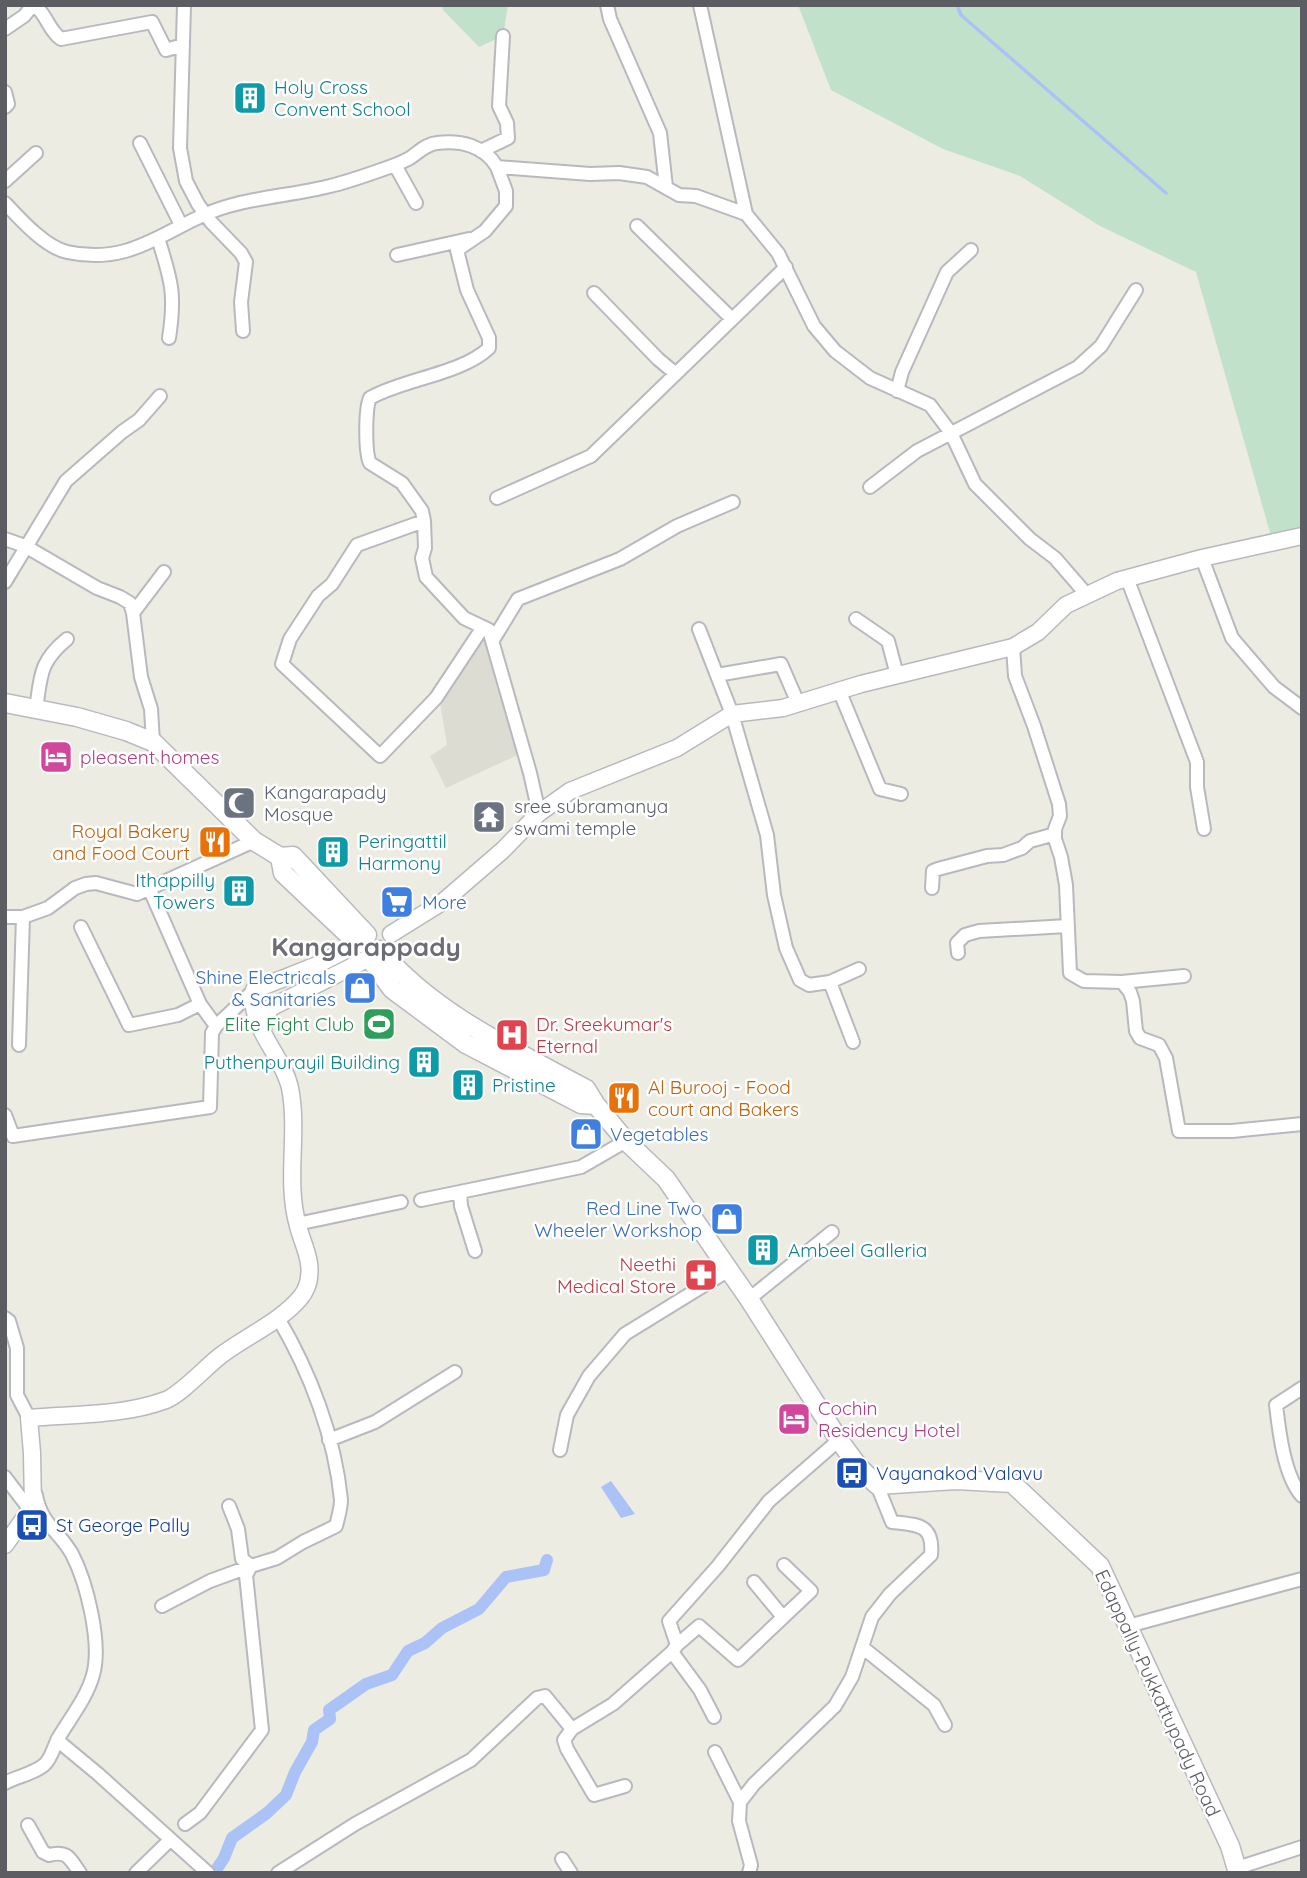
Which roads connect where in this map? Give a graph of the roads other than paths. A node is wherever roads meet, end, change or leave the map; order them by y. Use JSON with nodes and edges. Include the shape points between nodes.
{"nodes":[{"id":1,"x":34,"y":5,"type":"edge"},
{"id":2,"x":184,"y":5,"type":"edge"},
{"id":3,"x":607,"y":5,"type":"edge"},
{"id":4,"x":700,"y":5,"type":"edge"},
{"id":5,"x":5,"y":29,"type":"edge"},
{"id":6,"x":503,"y":36,"type":"dead end"},
{"id":7,"x":183,"y":45,"type":"junction"},
{"id":8,"x":5,"y":92,"type":"edge"},
{"id":9,"x":5,"y":107,"type":"edge"},
{"id":10,"x":140,"y":143,"type":"dead end"},
{"id":11,"x":481,"y":151,"type":"junction"},
{"id":12,"x":36,"y":153,"type":"dead end"},
{"id":13,"x":395,"y":165,"type":"junction"},
{"id":14,"x":497,"y":167,"type":"junction"},
{"id":15,"x":5,"y":181,"type":"edge"},
{"id":16,"x":666,"y":187,"type":"junction"},
{"id":17,"x":5,"y":203,"type":"edge"},
{"id":18,"x":416,"y":203,"type":"dead end"},
{"id":19,"x":205,"y":214,"type":"junction"},
{"id":20,"x":746,"y":214,"type":"junction"},
{"id":21,"x":181,"y":225,"type":"junction"},
{"id":22,"x":637,"y":226,"type":"dead end"},
{"id":23,"x":476,"y":237,"type":"junction"},
{"id":24,"x":158,"y":238,"type":"junction"},
{"id":25,"x":971,"y":250,"type":"dead end"},
{"id":26,"x":397,"y":255,"type":"dead end"},
{"id":27,"x":786,"y":267,"type":"junction"},
{"id":28,"x":1136,"y":290,"type":"dead end"},
{"id":29,"x":594,"y":293,"type":"dead end"},
{"id":30,"x":732,"y":319,"type":"junction"},
{"id":31,"x":243,"y":331,"type":"dead end"},
{"id":32,"x":169,"y":338,"type":"dead end"},
{"id":33,"x":676,"y":374,"type":"junction"},
{"id":34,"x":897,"y":391,"type":"junction"},
{"id":35,"x":160,"y":396,"type":"dead end"},
{"id":36,"x":951,"y":433,"type":"junction"},
{"id":37,"x":870,"y":487,"type":"dead end"},
{"id":38,"x":497,"y":498,"type":"dead end"},
{"id":39,"x":733,"y":502,"type":"dead end"},
{"id":40,"x":424,"y":521,"type":"junction"},
{"id":41,"x":1302,"y":536,"type":"edge"},
{"id":42,"x":5,"y":539,"type":"edge"},
{"id":43,"x":25,"y":546,"type":"junction"},
{"id":44,"x":1202,"y":558,"type":"junction"},
{"id":45,"x":164,"y":572,"type":"dead end"},
{"id":46,"x":1127,"y":578,"type":"junction"},
{"id":47,"x":5,"y":582,"type":"edge"},
{"id":48,"x":1087,"y":596,"type":"junction"},
{"id":49,"x":134,"y":613,"type":"junction"},
{"id":50,"x":856,"y":619,"type":"dead end"},
{"id":51,"x":483,"y":627,"type":"junction"},
{"id":52,"x":699,"y":629,"type":"dead end"},
{"id":53,"x":67,"y":639,"type":"dead end"},
{"id":54,"x":493,"y":640,"type":"junction"},
{"id":55,"x":1013,"y":647,"type":"junction"},
{"id":56,"x":717,"y":675,"type":"junction"},
{"id":57,"x":897,"y":676,"type":"junction"},
{"id":58,"x":839,"y":690,"type":"junction"},
{"id":59,"x":798,"y":703,"type":"junction"},
{"id":60,"x":5,"y":704,"type":"edge"},
{"id":61,"x":1302,"y":708,"type":"edge"},
{"id":62,"x":36,"y":709,"type":"junction"},
{"id":63,"x":732,"y":713,"type":"junction"},
{"id":64,"x":153,"y":742,"type":"junction"},
{"id":65,"x":901,"y":794,"type":"dead end"},
{"id":66,"x":539,"y":813,"type":"junction"},
{"id":67,"x":1204,"y":829,"type":"dead end"},
{"id":68,"x":1055,"y":834,"type":"junction"},
{"id":69,"x":254,"y":841,"type":"junction"},
{"id":70,"x":932,"y":888,"type":"dead end"},
{"id":71,"x":150,"y":890,"type":"junction"},
{"id":72,"x":5,"y":917,"type":"edge"},
{"id":73,"x":23,"y":917,"type":"junction"},
{"id":74,"x":81,"y":926,"type":"dead end"},
{"id":75,"x":1067,"y":926,"type":"junction"},
{"id":76,"x":374,"y":944,"type":"junction"},
{"id":77,"x":958,"y":953,"type":"dead end"},
{"id":78,"x":859,"y":970,"type":"dead end"},
{"id":79,"x":1184,"y":976,"type":"dead end"},
{"id":80,"x":830,"y":982,"type":"junction"},
{"id":81,"x":1122,"y":982,"type":"junction"},
{"id":82,"x":254,"y":990,"type":"junction"},
{"id":83,"x":200,"y":1004,"type":"junction"},
{"id":84,"x":216,"y":1026,"type":"junction"},
{"id":85,"x":262,"y":1031,"type":"junction"},
{"id":86,"x":853,"y":1042,"type":"dead end"},
{"id":87,"x":19,"y":1045,"type":"dead end"},
{"id":88,"x":5,"y":1115,"type":"edge"},
{"id":89,"x":1302,"y":1124,"type":"edge"},
{"id":90,"x":626,"y":1141,"type":"junction"},
{"id":91,"x":460,"y":1192,"type":"junction"},
{"id":92,"x":421,"y":1200,"type":"dead end"},
{"id":93,"x":401,"y":1202,"type":"dead end"},
{"id":94,"x":297,"y":1224,"type":"junction"},
{"id":95,"x":832,"y":1232,"type":"dead end"},
{"id":96,"x":475,"y":1251,"type":"dead end"},
{"id":97,"x":729,"y":1270,"type":"junction"},
{"id":98,"x":749,"y":1299,"type":"junction"},
{"id":99,"x":5,"y":1318,"type":"edge"},
{"id":100,"x":278,"y":1318,"type":"junction"},
{"id":101,"x":455,"y":1372,"type":"dead end"},
{"id":102,"x":1302,"y":1388,"type":"edge"},
{"id":103,"x":29,"y":1418,"type":"junction"},
{"id":104,"x":329,"y":1440,"type":"junction"},
{"id":105,"x":839,"y":1440,"type":"junction"},
{"id":106,"x":560,"y":1450,"type":"dead end"},
{"id":107,"x":5,"y":1477,"type":"edge"},
{"id":108,"x":33,"y":1478,"type":"junction"},
{"id":109,"x":877,"y":1485,"type":"junction"},
{"id":110,"x":1302,"y":1496,"type":"edge"},
{"id":111,"x":229,"y":1506,"type":"dead end"},
{"id":112,"x":30,"y":1510,"type":"junction"},
{"id":113,"x":5,"y":1545,"type":"edge"},
{"id":114,"x":784,"y":1565,"type":"dead end"},
{"id":115,"x":251,"y":1566,"type":"junction"},
{"id":116,"x":1302,"y":1579,"type":"edge"},
{"id":117,"x":754,"y":1582,"type":"dead end"},
{"id":118,"x":162,"y":1606,"type":"dead end"},
{"id":119,"x":783,"y":1617,"type":"junction"},
{"id":120,"x":1128,"y":1626,"type":"junction"},
{"id":121,"x":862,"y":1647,"type":"junction"},
{"id":122,"x":675,"y":1648,"type":"junction"},
{"id":123,"x":714,"y":1717,"type":"dead end"},
{"id":124,"x":945,"y":1725,"type":"dead end"},
{"id":125,"x":572,"y":1729,"type":"junction"},
{"id":126,"x":57,"y":1741,"type":"junction"},
{"id":127,"x":715,"y":1752,"type":"dead end"},
{"id":128,"x":5,"y":1783,"type":"edge"},
{"id":129,"x":625,"y":1786,"type":"dead end"},
{"id":130,"x":740,"y":1802,"type":"junction"},
{"id":131,"x":185,"y":1824,"type":"dead end"},
{"id":132,"x":28,"y":1825,"type":"dead end"},
{"id":133,"x":170,"y":1840,"type":"junction"},
{"id":134,"x":1302,"y":1847,"type":"edge"},
{"id":135,"x":562,"y":1859,"type":"dead end"},
{"id":136,"x":1238,"y":1870,"type":"edge"},
{"id":137,"x":80,"y":1873,"type":"edge"},
{"id":138,"x":136,"y":1873,"type":"edge"},
{"id":139,"x":208,"y":1873,"type":"edge"},
{"id":140,"x":278,"y":1873,"type":"edge"},
{"id":141,"x":572,"y":1873,"type":"edge"},
{"id":142,"x":749,"y":1873,"type":"edge"}],
"edges":[{"from":1,"to":5,"type":"street"},
{"from":1,"to":7,"type":"street","via":[[61,39],[152,22],[166,50]]},
{"from":2,"to":7,"type":"street"},
{"from":3,"to":16,"type":"street","via":[[660,133]]},
{"from":4,"to":20,"type":"street"},
{"from":6,"to":11,"type":"street","via":[[499,106],[508,138]]},
{"from":7,"to":19,"type":"street","via":[[180,158],[186,181]]},
{"from":8,"to":9,"type":"street"},
{"from":10,"to":21,"type":"street"},
{"from":11,"to":13,"type":"street","via":[[460,143],[430,144]]},
{"from":11,"to":14,"type":"street"},
{"from":12,"to":15,"type":"street"},
{"from":13,"to":18,"type":"street"},
{"from":13,"to":19,"type":"street","via":[[332,186],[234,204]]},
{"from":14,"to":16,"type":"street","via":[[619,173],[647,177]]},
{"from":14,"to":23,"type":"street","via":[[506,206]]},
{"from":16,"to":20,"type":"street","via":[[678,195],[696,196]]},
{"from":17,"to":24,"type":"street","via":[[54,247],[66,251],[120,254]]},
{"from":19,"to":21,"type":"street"},
{"from":19,"to":31,"type":"street","via":[[246,262]]},
{"from":20,"to":27,"type":"street"},
{"from":21,"to":24,"type":"street"},
{"from":22,"to":30,"type":"street"},
{"from":23,"to":26,"type":"street"},
{"from":23,"to":40,"type":"street","via":[[457,250],[489,348],[463,363],[377,394],[367,404],[370,463],[409,491]]},
{"from":24,"to":32,"type":"street","via":[[172,284]]},
{"from":25,"to":34,"type":"street","via":[[947,272]]},
{"from":27,"to":30,"type":"street"},
{"from":27,"to":34,"type":"street","via":[[814,326],[835,351],[870,378]]},
{"from":28,"to":36,"type":"street","via":[[1101,346],[1077,368]]},
{"from":29,"to":33,"type":"street"},
{"from":30,"to":33,"type":"street"},
{"from":33,"to":38,"type":"street","via":[[591,456]]},
{"from":34,"to":36,"type":"street","via":[[930,405]]},
{"from":35,"to":43,"type":"street","via":[[66,481]]},
{"from":36,"to":37,"type":"street","via":[[917,451]]},
{"from":36,"to":48,"type":"street","via":[[975,484],[1055,558]]},
{"from":39,"to":54,"type":"street","via":[[677,526],[620,559],[518,599]]},
{"from":40,"to":51,"type":"street","via":[[426,577],[464,618]]},
{"from":40,"to":51,"type":"street","via":[[357,545],[290,639],[282,664],[380,756],[436,698]]},
{"from":41,"to":44,"type":"street"},
{"from":42,"to":43,"type":"street"},
{"from":43,"to":47,"type":"street"},
{"from":43,"to":49,"type":"street","via":[[130,603]]},
{"from":44,"to":46,"type":"street"},
{"from":44,"to":61,"type":"street","via":[[1231,638],[1274,687]]},
{"from":45,"to":49,"type":"street"},
{"from":46,"to":48,"type":"street"},
{"from":46,"to":67,"type":"street","via":[[1197,762]]},
{"from":48,"to":55,"type":"street","via":[[1066,605],[1038,632]]},
{"from":49,"to":64,"type":"street"},
{"from":50,"to":57,"type":"street","via":[[888,640]]},
{"from":51,"to":54,"type":"street"},
{"from":52,"to":56,"type":"street"},
{"from":53,"to":62,"type":"street","via":[[47,657]]},
{"from":54,"to":66,"type":"street"},
{"from":55,"to":57,"type":"street"},
{"from":55,"to":68,"type":"street","via":[[1015,676],[1059,804]]},
{"from":56,"to":59,"type":"street","via":[[782,664]]},
{"from":56,"to":63,"type":"street"},
{"from":57,"to":58,"type":"street"},
{"from":58,"to":59,"type":"street"},
{"from":58,"to":65,"type":"street","via":[[880,789]]},
{"from":59,"to":63,"type":"street"},
{"from":60,"to":62,"type":"main road"},
{"from":62,"to":64,"type":"main road"},
{"from":63,"to":66,"type":"street","via":[[677,748],[569,792]]},
{"from":63,"to":80,"type":"street","via":[[767,835],[786,948],[800,980],[809,985]]},
{"from":64,"to":69,"type":"main road"},
{"from":66,"to":76,"type":"street","via":[[444,901]]},
{"from":68,"to":70,"type":"street","via":[[1003,855],[938,869],[933,872]]},
{"from":68,"to":75,"type":"street","via":[[1066,885]]},
{"from":69,"to":71,"type":"street"},
{"from":69,"to":76,"type":"main road","via":[[280,857],[283,873]]},
{"from":71,"to":73,"type":"street","via":[[137,894],[86,884],[48,908]]},
{"from":71,"to":83,"type":"street"},
{"from":72,"to":73,"type":"street"},
{"from":73,"to":87,"type":"street"},
{"from":74,"to":83,"type":"street","via":[[129,1025],[178,1015]]},
{"from":75,"to":77,"type":"street","via":[[979,931],[957,943]]},
{"from":75,"to":81,"type":"street","via":[[1070,973],[1084,981]]},
{"from":76,"to":82,"type":"street"},
{"from":76,"to":85,"type":"street","via":[[270,1009]]},
{"from":76,"to":90,"type":"main road","via":[[392,989],[466,1044],[581,1104],[596,1105]]},
{"from":78,"to":80,"type":"street"},
{"from":79,"to":81,"type":"street"},
{"from":80,"to":86,"type":"street"},
{"from":81,"to":89,"type":"street","via":[[1133,1001],[1140,1038],[1159,1045],[1166,1058],[1179,1131]]},
{"from":82,"to":84,"type":"street"},
{"from":82,"to":85,"type":"street","via":[[252,1004]]},
{"from":83,"to":84,"type":"street"},
{"from":84,"to":88,"type":"street","via":[[210,1107],[13,1136]]},
{"from":85,"to":94,"type":"street","via":[[286,1072],[292,1097]]},
{"from":90,"to":91,"type":"street","via":[[581,1167]]},
{"from":90,"to":97,"type":"main road","via":[[666,1179]]},
{"from":91,"to":92,"type":"street"},
{"from":91,"to":96,"type":"street"},
{"from":93,"to":94,"type":"street"},
{"from":94,"to":100,"type":"street","via":[[310,1277],[303,1295]]},
{"from":95,"to":98,"type":"street"},
{"from":97,"to":98,"type":"main road"},
{"from":97,"to":106,"type":"street","via":[[625,1334],[578,1395],[567,1415]]},
{"from":98,"to":105,"type":"main road"},
{"from":99,"to":103,"type":"street","via":[[17,1348],[17,1395]]},
{"from":100,"to":103,"type":"street","via":[[222,1354],[169,1399],[132,1409]]},
{"from":100,"to":104,"type":"street","via":[[295,1347]]},
{"from":101,"to":104,"type":"street","via":[[375,1422]]},
{"from":102,"to":110,"type":"street","via":[[1276,1405],[1287,1464]]},
{"from":103,"to":108,"type":"street"},
{"from":104,"to":115,"type":"street","via":[[341,1502],[337,1526],[277,1558]]},
{"from":105,"to":109,"type":"main road"},
{"from":105,"to":122,"type":"street","via":[[769,1501],[669,1621]]},
{"from":107,"to":112,"type":"street"},
{"from":108,"to":112,"type":"street"},
{"from":108,"to":126,"type":"street","via":[[39,1511],[78,1568],[95,1644],[93,1675]]},
{"from":109,"to":120,"type":"main road","name":"Edappally-Pukkattupady Road","via":[[956,1480],[1013,1483],[1100,1566]]},
{"from":109,"to":121,"type":"street","via":[[892,1522],[919,1525],[927,1531],[931,1555],[872,1617]]},
{"from":111,"to":115,"type":"street","via":[[242,1559]]},
{"from":112,"to":113,"type":"street"},
{"from":114,"to":119,"type":"street","via":[[811,1591]]},
{"from":115,"to":118,"type":"street"},
{"from":115,"to":131,"type":"street","via":[[246,1575],[262,1730],[200,1813]]},
{"from":116,"to":120,"type":"street"},
{"from":117,"to":119,"type":"street"},
{"from":119,"to":122,"type":"street","via":[[738,1660],[699,1626]]},
{"from":120,"to":136,"type":"main road","name":"Edappally-Pukkattupady Road"},
{"from":121,"to":124,"type":"street","via":[[934,1705]]},
{"from":121,"to":130,"type":"street","via":[[835,1706]]},
{"from":122,"to":123,"type":"street"},
{"from":122,"to":125,"type":"street","via":[[613,1704]]},
{"from":125,"to":129,"type":"street","via":[[564,1740],[594,1795]]},
{"from":125,"to":140,"type":"street","via":[[545,1696],[537,1698],[471,1760]]},
{"from":126,"to":128,"type":"street","via":[[47,1763]]},
{"from":126,"to":133,"type":"street"},
{"from":127,"to":130,"type":"street"},
{"from":130,"to":142,"type":"street"},
{"from":132,"to":137,"type":"street","via":[[43,1852],[66,1855]]},
{"from":133,"to":138,"type":"street"},
{"from":133,"to":139,"type":"street"},
{"from":134,"to":136,"type":"street"},
{"from":135,"to":141,"type":"street"}]}
